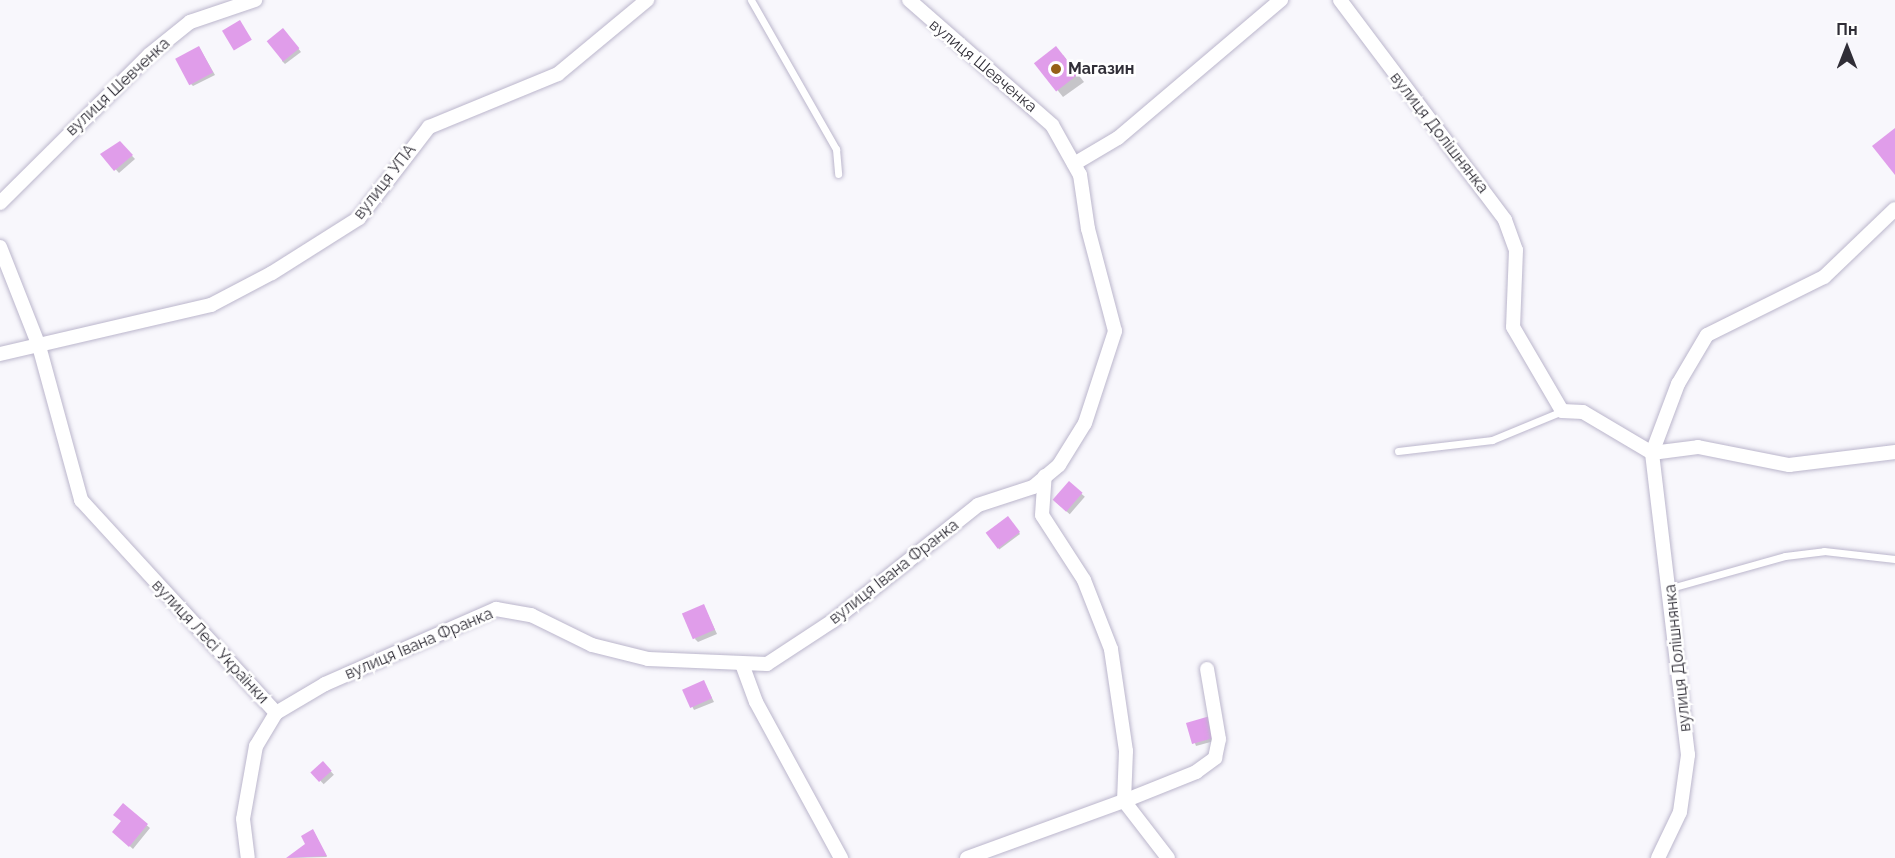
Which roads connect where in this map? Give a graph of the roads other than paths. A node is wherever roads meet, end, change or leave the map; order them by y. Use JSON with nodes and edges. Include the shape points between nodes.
{"nodes":[{"id":1,"x":255,"y":0,"type":"edge"},
{"id":2,"x":647,"y":0,"type":"edge"},
{"id":3,"x":751,"y":0,"type":"edge"},
{"id":4,"x":909,"y":0,"type":"edge"},
{"id":5,"x":1281,"y":0,"type":"edge"},
{"id":6,"x":1340,"y":0,"type":"edge"},
{"id":7,"x":1074,"y":164,"type":"junction"},
{"id":8,"x":838,"y":174,"type":"dead end"},
{"id":9,"x":0,"y":203,"type":"edge"},
{"id":10,"x":1895,"y":209,"type":"edge"},
{"id":11,"x":0,"y":247,"type":"edge"},
{"id":12,"x":39,"y":346,"type":"junction"},
{"id":13,"x":0,"y":354,"type":"edge"},
{"id":14,"x":1562,"y":411,"type":"junction"},
{"id":15,"x":1398,"y":451,"type":"dead end"},
{"id":16,"x":1895,"y":452,"type":"edge"},
{"id":17,"x":1652,"y":453,"type":"junction"},
{"id":18,"x":1046,"y":476,"type":"junction"},
{"id":19,"x":1895,"y":559,"type":"edge"},
{"id":20,"x":1671,"y":588,"type":"junction"},
{"id":21,"x":742,"y":664,"type":"junction"},
{"id":22,"x":1207,"y":669,"type":"dead end"},
{"id":23,"x":276,"y":713,"type":"junction"},
{"id":24,"x":1124,"y":801,"type":"junction"},
{"id":25,"x":248,"y":858,"type":"edge"},
{"id":26,"x":841,"y":858,"type":"edge"},
{"id":27,"x":967,"y":858,"type":"edge"},
{"id":28,"x":1168,"y":858,"type":"edge"},
{"id":29,"x":1658,"y":858,"type":"edge"}],
"edges":[{"from":1,"to":9,"type":"street","name":"вулиця Шевченка","via":[[190,22]]},
{"from":2,"to":12,"type":"street","name":"вулиця УПА","via":[[558,74],[429,126],[359,218],[272,273],[211,305]]},
{"from":3,"to":8,"type":"lane","via":[[836,149]]},
{"from":4,"to":7,"type":"street","name":"вулиця Шевченка","via":[[1052,125]]},
{"from":5,"to":7,"type":"street","via":[[1118,138]]},
{"from":6,"to":14,"type":"street","name":"вулиця Долішнянка","via":[[1505,220],[1516,250],[1513,327]]},
{"from":7,"to":18,"type":"street","name":"вулиця Івана Франка","via":[[1115,331],[1085,423]]},
{"from":10,"to":17,"type":"street","name":"вулиця Долішнянка","via":[[1824,277],[1707,335],[1678,384]]},
{"from":11,"to":12,"type":"street"},
{"from":12,"to":13,"type":"street","name":"вулиця УПА"},
{"from":12,"to":23,"type":"street","name":"вулиця Лесі Українки","via":[[81,500]]},
{"from":14,"to":15,"type":"lane","via":[[1492,440]]},
{"from":14,"to":17,"type":"street","via":[[1583,412]]},
{"from":16,"to":17,"type":"street","via":[[1789,465],[1698,447]]},
{"from":17,"to":20,"type":"street","name":"вулиця Долішнянка","via":[[1652,490]]},
{"from":18,"to":21,"type":"street","name":"вулиця Івана Франка","via":[[1033,487],[978,505],[834,620],[767,664]]},
{"from":18,"to":24,"type":"street","via":[[1042,515],[1084,580],[1111,649],[1126,751]]},
{"from":19,"to":20,"type":"lane","via":[[1824,551],[1785,556]]},
{"from":20,"to":29,"type":"street","name":"вулиця Долішнянка","via":[[1688,755],[1680,812]]},
{"from":21,"to":23,"type":"street","name":"вулиця Івана Франка","via":[[648,659],[592,645],[531,615],[496,609],[325,684]]},
{"from":21,"to":26,"type":"street","via":[[756,702]]},
{"from":22,"to":24,"type":"street","via":[[1219,738],[1215,758],[1196,772]]},
{"from":23,"to":25,"type":"street","name":"вулиця Лесі Українки","via":[[256,746],[243,819]]},
{"from":24,"to":27,"type":"street"},
{"from":24,"to":28,"type":"street"}]}
